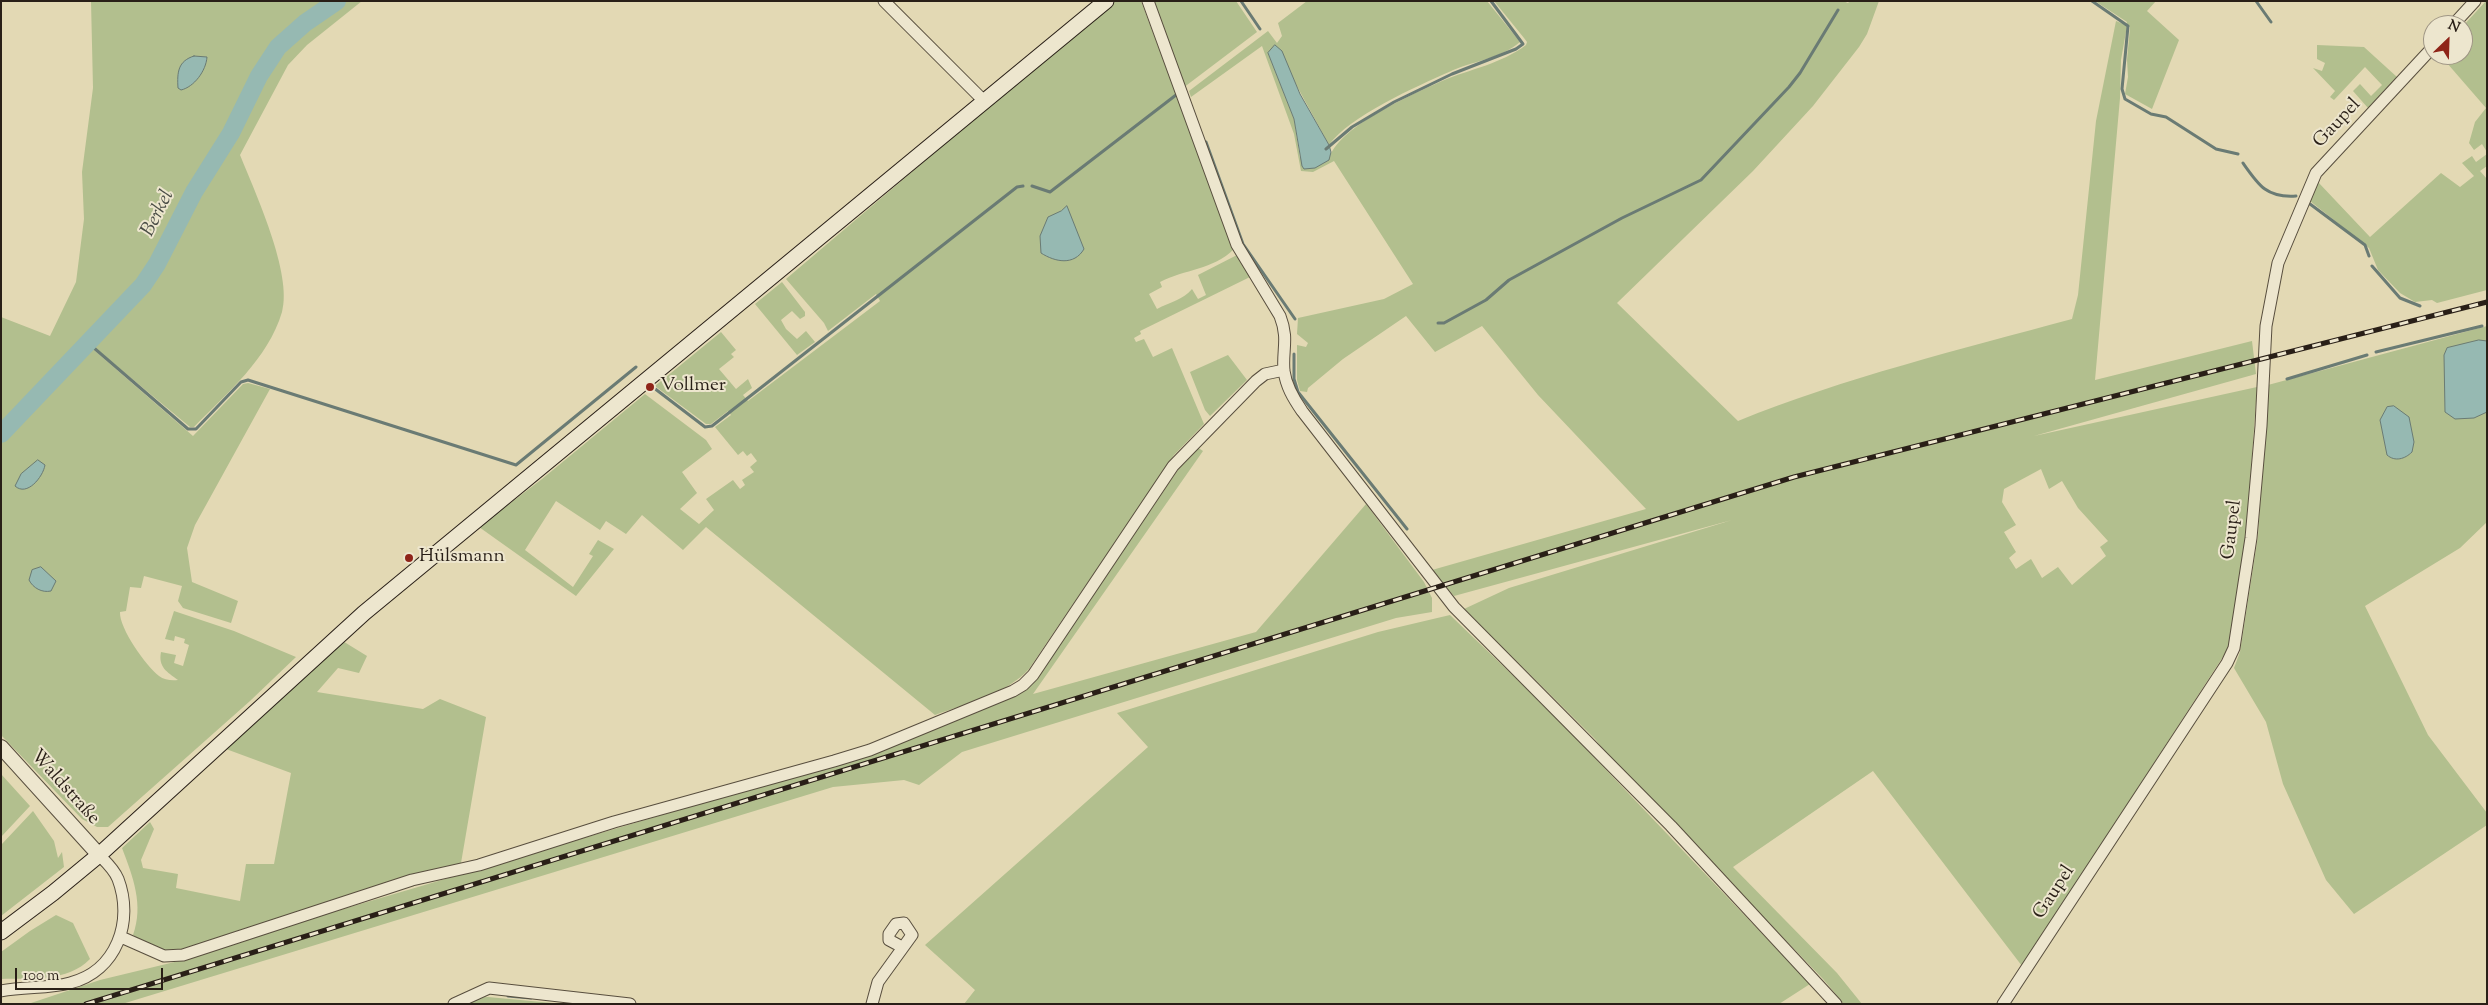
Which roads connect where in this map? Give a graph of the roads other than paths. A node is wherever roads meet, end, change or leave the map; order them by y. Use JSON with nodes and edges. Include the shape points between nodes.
{"nodes":[{"id":1,"x":884,"y":1,"type":"edge"},
{"id":2,"x":1106,"y":1,"type":"edge"},
{"id":3,"x":1148,"y":1,"type":"edge"},
{"id":4,"x":2475,"y":1,"type":"edge"},
{"id":5,"x":2462,"y":15,"type":"edge"},
{"id":6,"x":2423,"y":58,"type":"edge"},
{"id":7,"x":984,"y":101,"type":"junction"},
{"id":8,"x":1284,"y":370,"type":"junction"},
{"id":9,"x":1,"y":747,"type":"edge"},
{"id":10,"x":99,"y":854,"type":"junction"},
{"id":11,"x":1,"y":932,"type":"edge"},
{"id":12,"x":121,"y":937,"type":"junction"},
{"id":13,"x":902,"y":947,"type":"dead end"},
{"id":14,"x":1,"y":991,"type":"edge"},
{"id":15,"x":454,"y":1004,"type":"edge"},
{"id":16,"x":630,"y":1004,"type":"edge"},
{"id":17,"x":872,"y":1004,"type":"edge"},
{"id":18,"x":1836,"y":1004,"type":"edge"},
{"id":19,"x":2003,"y":1004,"type":"edge"}],
"edges":[{"from":1,"to":7,"type":"street"},
{"from":2,"to":7,"type":"main road"},
{"from":3,"to":8,"type":"street","via":[[1237,246],[1285,327]]},
{"from":4,"to":5,"type":"street"},
{"from":6,"to":19,"type":"street","name":"Gaupel","via":[[2316,173],[2278,263],[2265,334],[2251,538],[2234,648]]},
{"from":7,"to":10,"type":"main road","via":[[364,613]]},
{"from":8,"to":12,"type":"street","via":[[1265,374],[1256,381],[1173,466],[1033,675],[1013,691],[870,750],[614,822],[479,865],[412,880],[183,955],[164,956]]},
{"from":8,"to":18,"type":"street","via":[[1290,393],[1302,411],[1454,608],[1671,826]]},
{"from":9,"to":10,"type":"street","name":"Waldstraße"},
{"from":10,"to":11,"type":"main road","via":[[53,894]]},
{"from":10,"to":12,"type":"street","via":[[114,872],[123,896],[125,919]]},
{"from":12,"to":14,"type":"street","via":[[106,961],[78,981]]},
{"from":13,"to":17,"type":"street","via":[[878,982]]},
{"from":15,"to":16,"type":"street","via":[[489,988]]}]}
